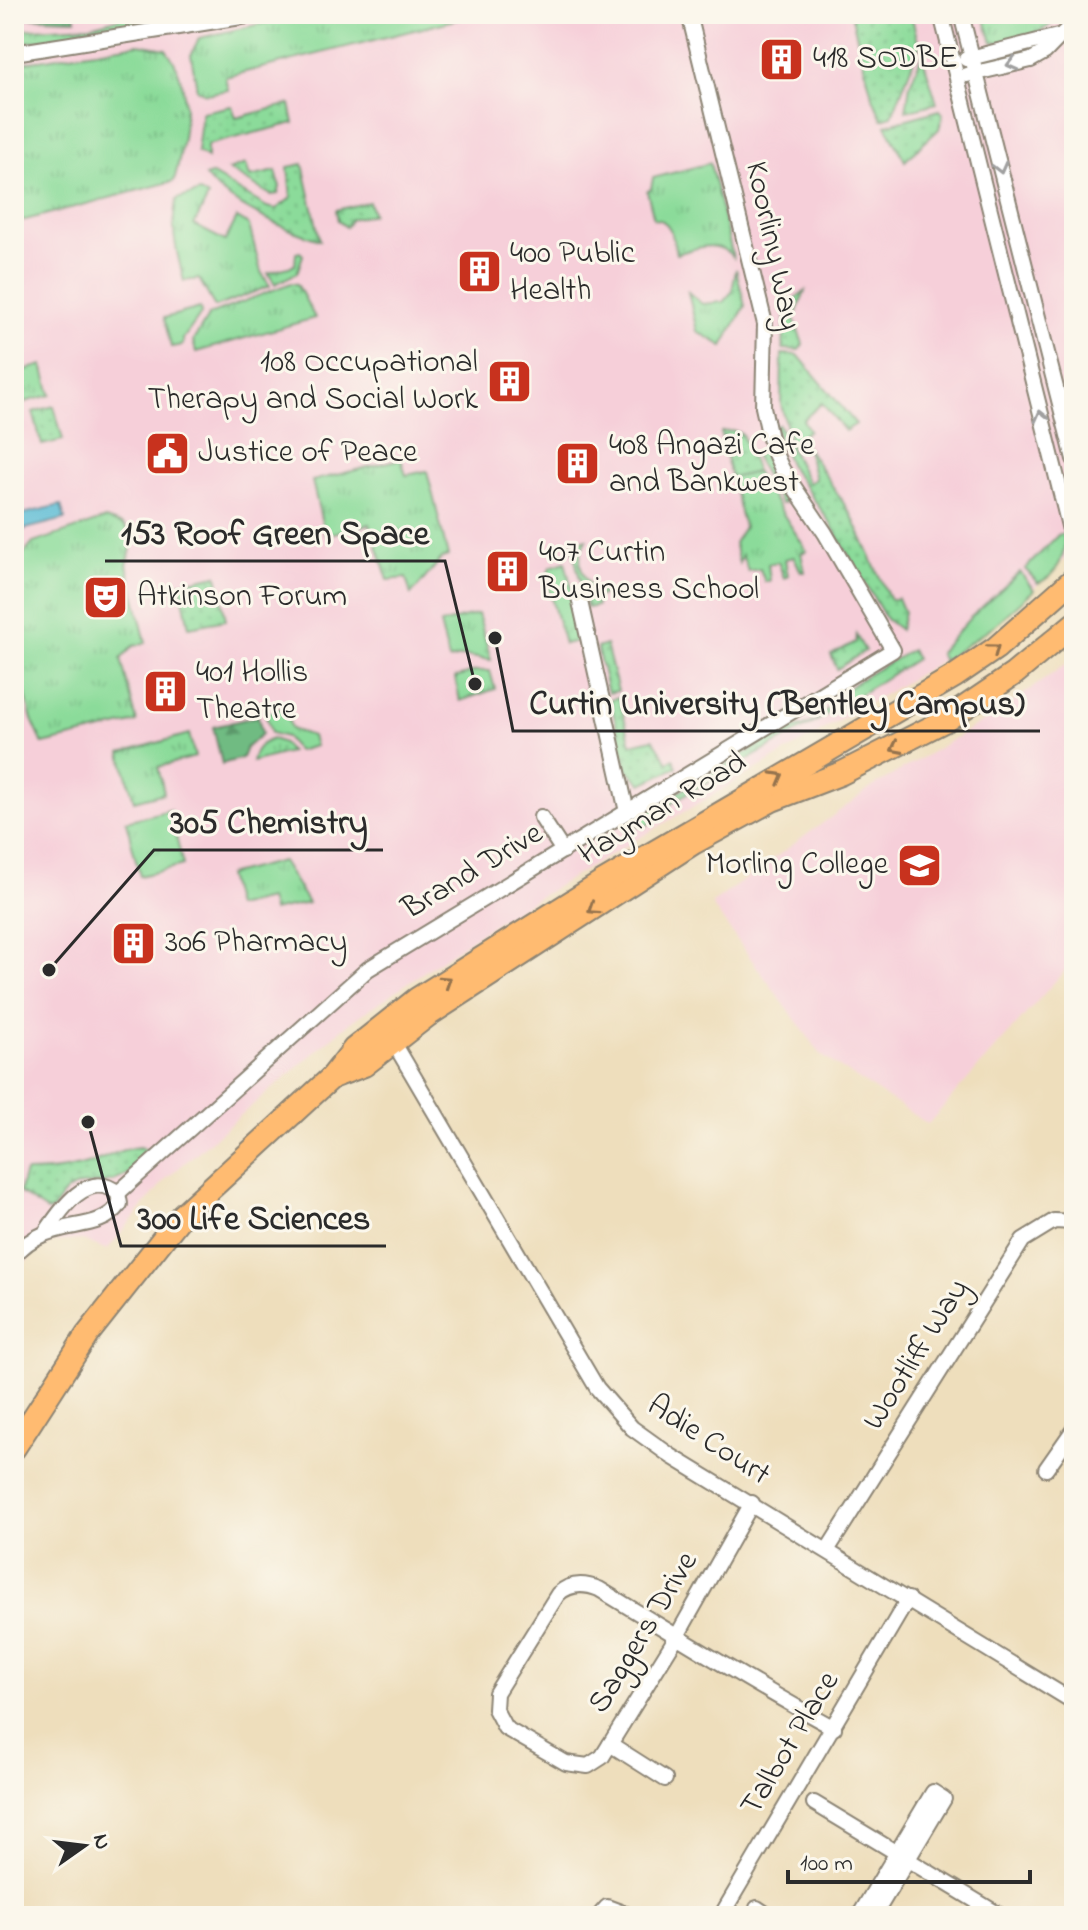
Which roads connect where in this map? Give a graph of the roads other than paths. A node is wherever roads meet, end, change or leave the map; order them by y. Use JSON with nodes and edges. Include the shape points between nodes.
{"nodes":[{"id":1,"x":260,"y":14,"type":"edge"},
{"id":2,"x":689,"y":14,"type":"edge"},
{"id":3,"x":941,"y":14,"type":"edge"},
{"id":4,"x":961,"y":14,"type":"edge"},
{"id":5,"x":1074,"y":22,"type":"edge"},
{"id":6,"x":14,"y":53,"type":"edge"},
{"id":7,"x":954,"y":61,"type":"junction"},
{"id":8,"x":974,"y":65,"type":"junction"},
{"id":9,"x":958,"y":78,"type":"junction"},
{"id":10,"x":1074,"y":459,"type":"edge"},
{"id":11,"x":1074,"y":546,"type":"edge"},
{"id":12,"x":1074,"y":579,"type":"edge"},
{"id":13,"x":579,"y":597,"type":"dead end"},
{"id":14,"x":1074,"y":624,"type":"edge"},
{"id":15,"x":893,"y":650,"type":"joint"},
{"id":16,"x":627,"y":812,"type":"junction"},
{"id":17,"x":541,"y":817,"type":"dead end"},
{"id":18,"x":563,"y":851,"type":"junction"},
{"id":19,"x":388,"y":1034,"type":"junction"},
{"id":20,"x":118,"y":1193,"type":"junction"},
{"id":21,"x":65,"y":1205,"type":"junction"},
{"id":22,"x":1074,"y":1222,"type":"edge"},
{"id":23,"x":74,"y":1223,"type":"junction"},
{"id":24,"x":46,"y":1232,"type":"junction"},
{"id":25,"x":14,"y":1256,"type":"edge"},
{"id":26,"x":1074,"y":1429,"type":"edge"},
{"id":27,"x":14,"y":1448,"type":"edge"},
{"id":28,"x":1046,"y":1469,"type":"dead end"},
{"id":29,"x":752,"y":1503,"type":"junction"},
{"id":30,"x":828,"y":1549,"type":"junction"},
{"id":31,"x":908,"y":1599,"type":"junction"},
{"id":32,"x":677,"y":1636,"type":"junction"},
{"id":33,"x":1074,"y":1702,"type":"edge"},
{"id":34,"x":834,"y":1728,"type":"junction"},
{"id":35,"x":610,"y":1744,"type":"junction"},
{"id":36,"x":665,"y":1779,"type":"dead end"},
{"id":37,"x":814,"y":1803,"type":"dead end"},
{"id":38,"x":902,"y":1857,"type":"junction"},
{"id":39,"x":599,"y":1916,"type":"edge"},
{"id":40,"x":631,"y":1916,"type":"edge"},
{"id":41,"x":721,"y":1916,"type":"edge"},
{"id":42,"x":859,"y":1916,"type":"edge"},
{"id":43,"x":874,"y":1916,"type":"edge"},
{"id":44,"x":1001,"y":1916,"type":"edge"}],
"edges":[{"from":1,"to":6,"type":"street"},
{"from":2,"to":15,"type":"street","name":"Koorliny Way","via":[[765,324],[763,407],[772,447]]},
{"from":3,"to":7,"type":"street"},
{"from":4,"to":8,"type":"street"},
{"from":5,"to":8,"type":"street","via":[[1031,60]]},
{"from":7,"to":8,"type":"street"},
{"from":7,"to":9,"type":"street"},
{"from":8,"to":9,"type":"street"},
{"from":8,"to":10,"type":"street","one_way":true},
{"from":11,"to":9,"type":"street","one_way":true},
{"from":19,"to":12,"type":"main road","name":"Hayman Road","one_way":true,"via":[[417,999],[686,830],[955,676],[996,648]]},
{"from":13,"to":16,"type":"street"},
{"from":14,"to":19,"type":"main road","name":"Hayman Road","one_way":true,"via":[[946,720],[842,773],[772,800],[693,843],[428,1015]]},
{"from":15,"to":16,"type":"street","name":"Brand Drive"},
{"from":16,"to":18,"type":"street","name":"Brand Drive"},
{"from":17,"to":18,"type":"street"},
{"from":18,"to":20,"type":"street","name":"Brand Drive","via":[[368,969]]},
{"from":19,"to":27,"type":"main road","name":"Hayman Road","via":[[364,1065],[332,1077],[182,1215],[87,1335]]},
{"from":19,"to":29,"type":"street","name":"Adie Court","via":[[612,1408],[660,1448]]},
{"from":20,"to":21,"type":"street","name":"Brand Drive","via":[[106,1187],[89,1189]]},
{"from":20,"to":23,"type":"street","name":"Brand Drive","via":[[120,1204],[109,1216],[92,1224]]},
{"from":21,"to":23,"type":"street","via":[[66,1217]]},
{"from":21,"to":24,"type":"street","name":"Brand Drive"},
{"from":22,"to":30,"type":"street","name":"Wootliff Way","via":[[1054,1221],[1023,1240]]},
{"from":23,"to":24,"type":"street","name":"Brand Drive"},
{"from":24,"to":25,"type":"street","name":"Brand Drive"},
{"from":26,"to":28,"type":"street"},
{"from":29,"to":30,"type":"street","name":"Adie Court"},
{"from":29,"to":32,"type":"street","name":"Saggers Drive"},
{"from":30,"to":31,"type":"street","name":"Adie Court"},
{"from":31,"to":33,"type":"street","name":"Adie Court"},
{"from":31,"to":34,"type":"street","name":"Talbot Place"},
{"from":32,"to":34,"type":"street"},
{"from":32,"to":35,"type":"street","name":"Saggers Drive"},
{"from":32,"to":35,"type":"street","name":"Saggers Drive","via":[[599,1589],[565,1588],[496,1693],[505,1728],[566,1763],[588,1766]]},
{"from":34,"to":41,"type":"street","name":"Talbot Place"},
{"from":35,"to":36,"type":"street"},
{"from":37,"to":38,"type":"street"},
{"from":38,"to":42,"type":"street"},
{"from":38,"to":43,"type":"street"},
{"from":38,"to":44,"type":"street"},
{"from":39,"to":40,"type":"street","via":[[607,1907]]}]}
